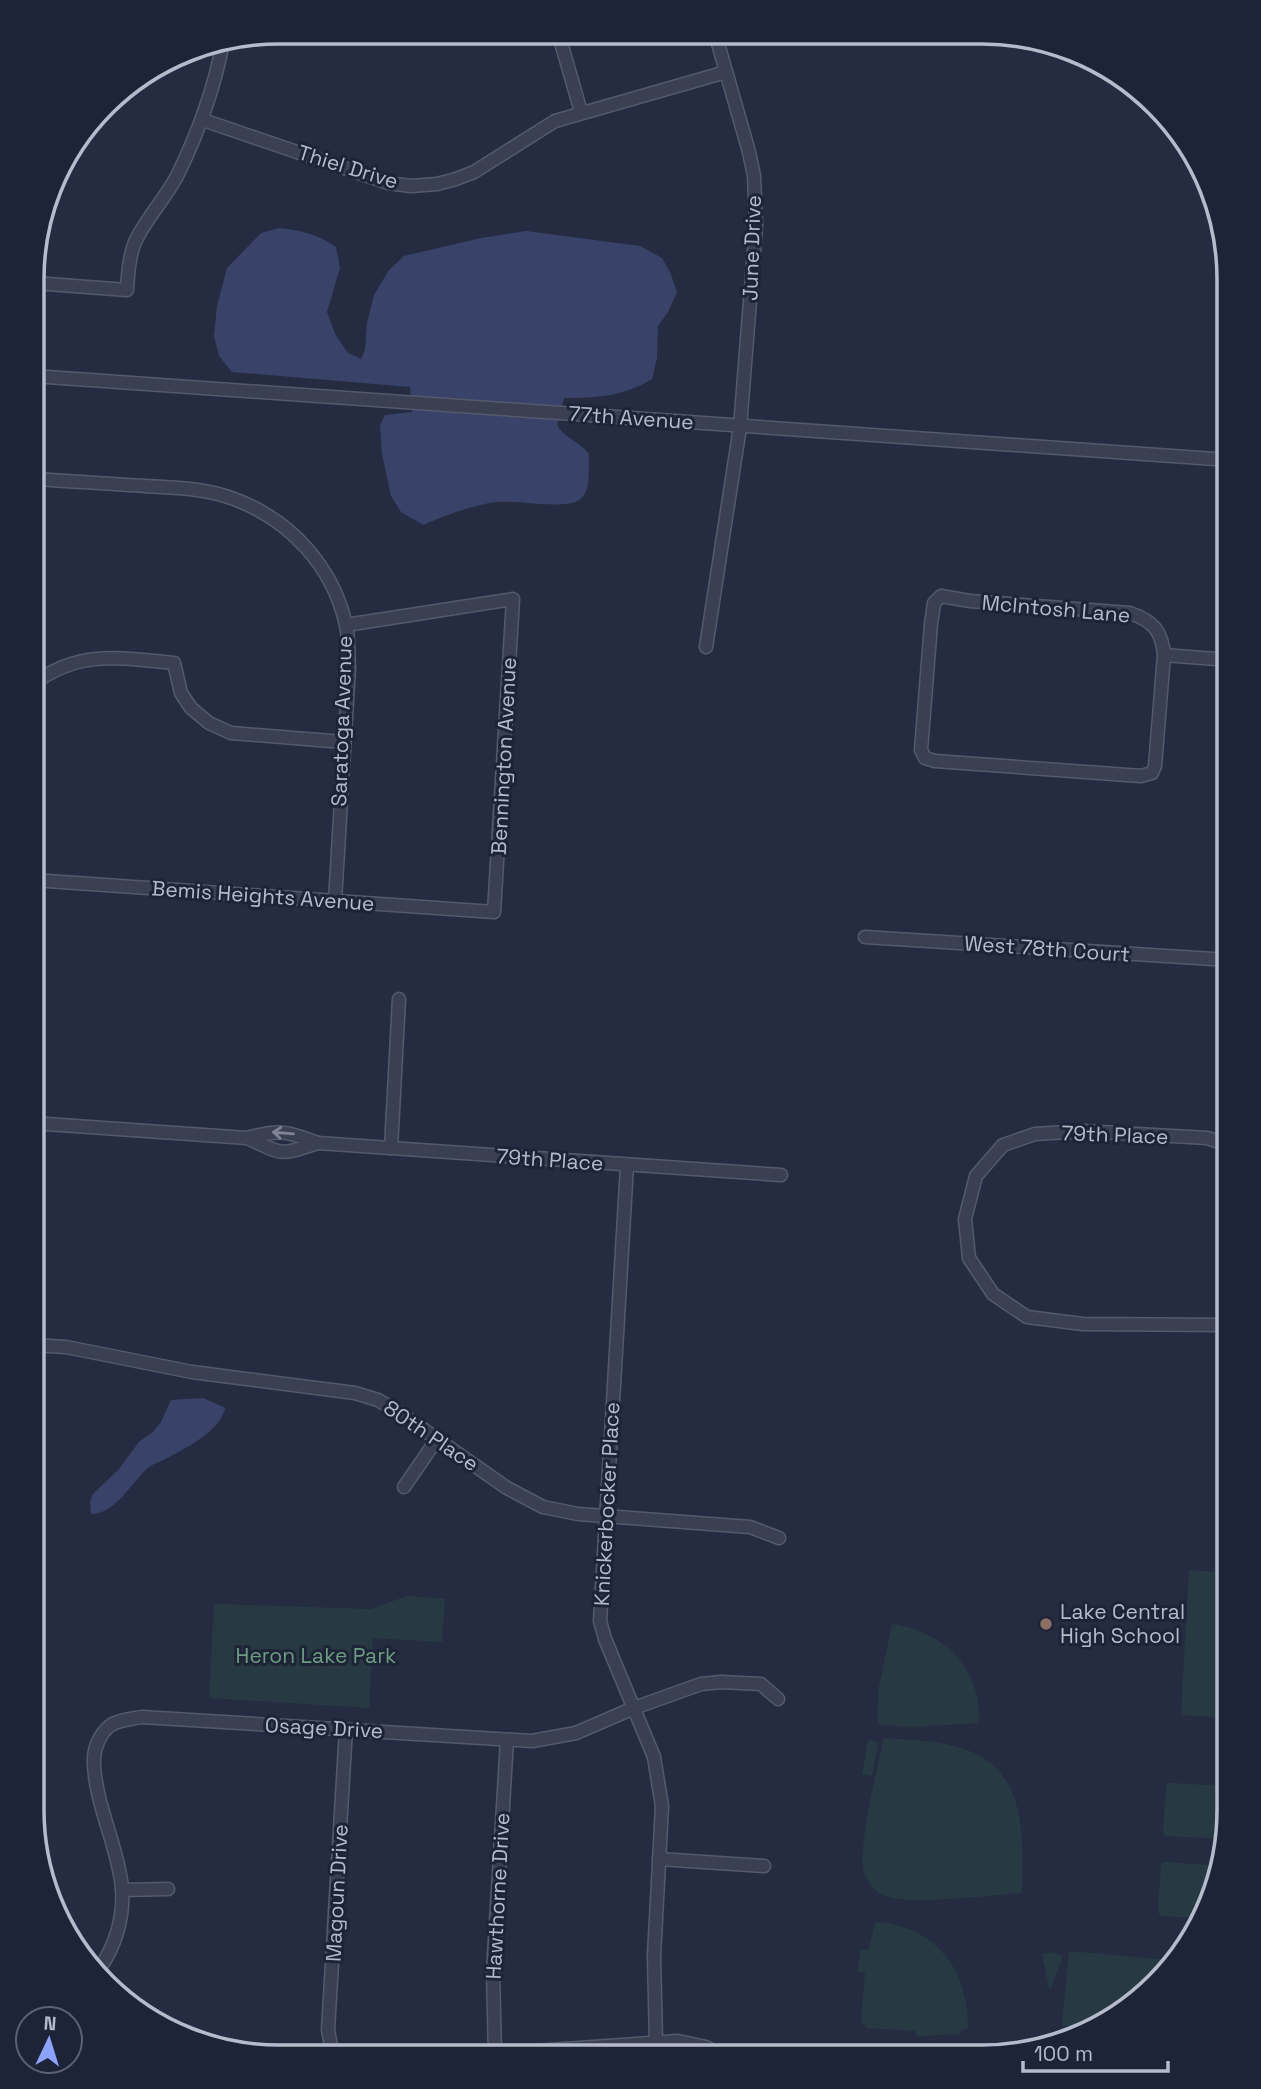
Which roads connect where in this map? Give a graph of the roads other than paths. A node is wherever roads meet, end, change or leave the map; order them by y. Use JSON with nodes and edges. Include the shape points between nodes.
{"nodes":[{"id":1,"x":561,"y":44,"type":"edge"},
{"id":2,"x":718,"y":44,"type":"edge"},
{"id":3,"x":221,"y":51,"type":"edge"},
{"id":4,"x":726,"y":72,"type":"junction"},
{"id":5,"x":581,"y":112,"type":"junction"},
{"id":6,"x":203,"y":120,"type":"junction"},
{"id":7,"x":44,"y":284,"type":"edge"},
{"id":8,"x":44,"y":377,"type":"edge"},
{"id":9,"x":740,"y":427,"type":"junction"},
{"id":10,"x":1217,"y":459,"type":"edge"},
{"id":11,"x":44,"y":480,"type":"edge"},
{"id":12,"x":346,"y":625,"type":"junction"},
{"id":13,"x":706,"y":647,"type":"dead end"},
{"id":14,"x":1164,"y":655,"type":"junction"},
{"id":15,"x":1217,"y":659,"type":"edge"},
{"id":16,"x":44,"y":677,"type":"edge"},
{"id":17,"x":343,"y":742,"type":"junction"},
{"id":18,"x":44,"y":881,"type":"edge"},
{"id":19,"x":335,"y":901,"type":"junction"},
{"id":20,"x":494,"y":912,"type":"joint"},
{"id":21,"x":865,"y":937,"type":"dead end"},
{"id":22,"x":1217,"y":959,"type":"edge"},
{"id":23,"x":400,"y":999,"type":"dead end"},
{"id":24,"x":44,"y":1124,"type":"edge"},
{"id":25,"x":247,"y":1138,"type":"junction"},
{"id":26,"x":1217,"y":1141,"type":"edge"},
{"id":27,"x":318,"y":1143,"type":"junction"},
{"id":28,"x":391,"y":1148,"type":"junction"},
{"id":29,"x":627,"y":1166,"type":"junction"},
{"id":30,"x":781,"y":1175,"type":"dead end"},
{"id":31,"x":1217,"y":1325,"type":"edge"},
{"id":32,"x":44,"y":1346,"type":"edge"},
{"id":33,"x":437,"y":1439,"type":"junction"},
{"id":34,"x":404,"y":1487,"type":"dead end"},
{"id":35,"x":606,"y":1516,"type":"junction"},
{"id":36,"x":779,"y":1538,"type":"dead end"},
{"id":37,"x":778,"y":1699,"type":"dead end"},
{"id":38,"x":634,"y":1708,"type":"junction"},
{"id":39,"x":346,"y":1729,"type":"junction"},
{"id":40,"x":507,"y":1740,"type":"junction"},
{"id":41,"x":659,"y":1859,"type":"junction"},
{"id":42,"x":764,"y":1866,"type":"dead end"},
{"id":43,"x":168,"y":1889,"type":"dead end"},
{"id":44,"x":122,"y":1890,"type":"junction"},
{"id":45,"x":102,"y":1965,"type":"edge"},
{"id":46,"x":656,"y":2042,"type":"junction"},
{"id":47,"x":331,"y":2045,"type":"edge"},
{"id":48,"x":495,"y":2045,"type":"edge"},
{"id":49,"x":612,"y":2045,"type":"edge"},
{"id":50,"x":698,"y":2045,"type":"edge"}],
"edges":[{"from":1,"to":5,"type":"street"},
{"from":2,"to":4,"type":"street","name":"June Drive"},
{"from":3,"to":6,"type":"street"},
{"from":4,"to":5,"type":"street","name":"Thiel Drive"},
{"from":4,"to":9,"type":"street","name":"June Drive","via":[[749,152],[756,201]]},
{"from":5,"to":6,"type":"street","name":"Thiel Drive","via":[[555,121],[474,172],[437,184],[411,186],[344,170]]},
{"from":6,"to":7,"type":"street","via":[[177,177],[135,243],[127,290]]},
{"from":8,"to":9,"type":"street","name":"77th Avenue"},
{"from":9,"to":10,"type":"street","name":"77th Avenue"},
{"from":9,"to":13,"type":"street","name":"June Drive"},
{"from":11,"to":12,"type":"street","name":"Saratoga Avenue","via":[[198,490],[235,499],[290,530],[307,546],[330,579]]},
{"from":12,"to":17,"type":"street","name":"Saratoga Avenue","via":[[349,668]]},
{"from":12,"to":20,"type":"street","name":"Bennington Avenue","via":[[513,599]]},
{"from":14,"to":14,"type":"street","name":"Mclntosh Lane","via":[[1152,773],[1141,776],[935,761],[925,758],[921,750],[931,624],[934,603],[941,596],[1130,612],[1156,626]]},
{"from":14,"to":15,"type":"street"},
{"from":16,"to":17,"type":"street","via":[[59,667],[105,657],[174,663],[181,693],[209,723],[231,733]]},
{"from":17,"to":19,"type":"street","name":"Saratoga Avenue"},
{"from":18,"to":19,"type":"street","name":"Bemis Heights Avenue"},
{"from":19,"to":20,"type":"street","name":"Bemis Heights Avenue"},
{"from":21,"to":22,"type":"street","name":"West 78th Court"},
{"from":23,"to":28,"type":"street"},
{"from":24,"to":25,"type":"street","name":"79th Place"},
{"from":27,"to":25,"type":"street","name":"79th Place","one_way":true,"via":[[285,1131]]},
{"from":25,"to":27,"type":"street","name":"79th Place","via":[[286,1154]]},
{"from":26,"to":31,"type":"street","name":"79th Place","via":[[1083,1131],[1035,1134],[1003,1145],[976,1176],[965,1219],[969,1258],[993,1294],[1027,1317],[1083,1324]]},
{"from":27,"to":28,"type":"street","name":"79th Place"},
{"from":28,"to":29,"type":"street","name":"79th Place"},
{"from":29,"to":30,"type":"street","name":"79th Place"},
{"from":29,"to":35,"type":"street","name":"Knickerbocker Place"},
{"from":32,"to":33,"type":"street","name":"80th Place","via":[[192,1372],[355,1393],[378,1400]]},
{"from":33,"to":34,"type":"street"},
{"from":33,"to":35,"type":"street","name":"80th Place","via":[[534,1503]]},
{"from":35,"to":36,"type":"street","name":"80th Place","via":[[750,1527]]},
{"from":35,"to":38,"type":"street","name":"Knickerbocker Place","via":[[600,1620]]},
{"from":37,"to":38,"type":"street","name":"Osage Drive","via":[[761,1684],[721,1682],[682,1689]]},
{"from":38,"to":40,"type":"street","name":"Osage Drive","via":[[576,1733],[532,1741]]},
{"from":38,"to":41,"type":"street","name":"Knickerbocker Place","via":[[659,1782]]},
{"from":39,"to":40,"type":"street","name":"Osage Drive"},
{"from":39,"to":44,"type":"street","name":"Osage Drive","via":[[142,1717],[110,1726],[100,1737],[94,1762]]},
{"from":39,"to":47,"type":"street","name":"Magoun Drive","via":[[328,2030]]},
{"from":40,"to":48,"type":"street","name":"Hawthorne Drive","via":[[493,1972]]},
{"from":41,"to":42,"type":"street"},
{"from":41,"to":46,"type":"street","name":"Knickerbocker Place","via":[[653,1983]]},
{"from":43,"to":44,"type":"street"},
{"from":44,"to":45,"type":"street","name":"Osage Drive","via":[[116,1936]]},
{"from":46,"to":49,"type":"street"},
{"from":46,"to":50,"type":"street"}]}
